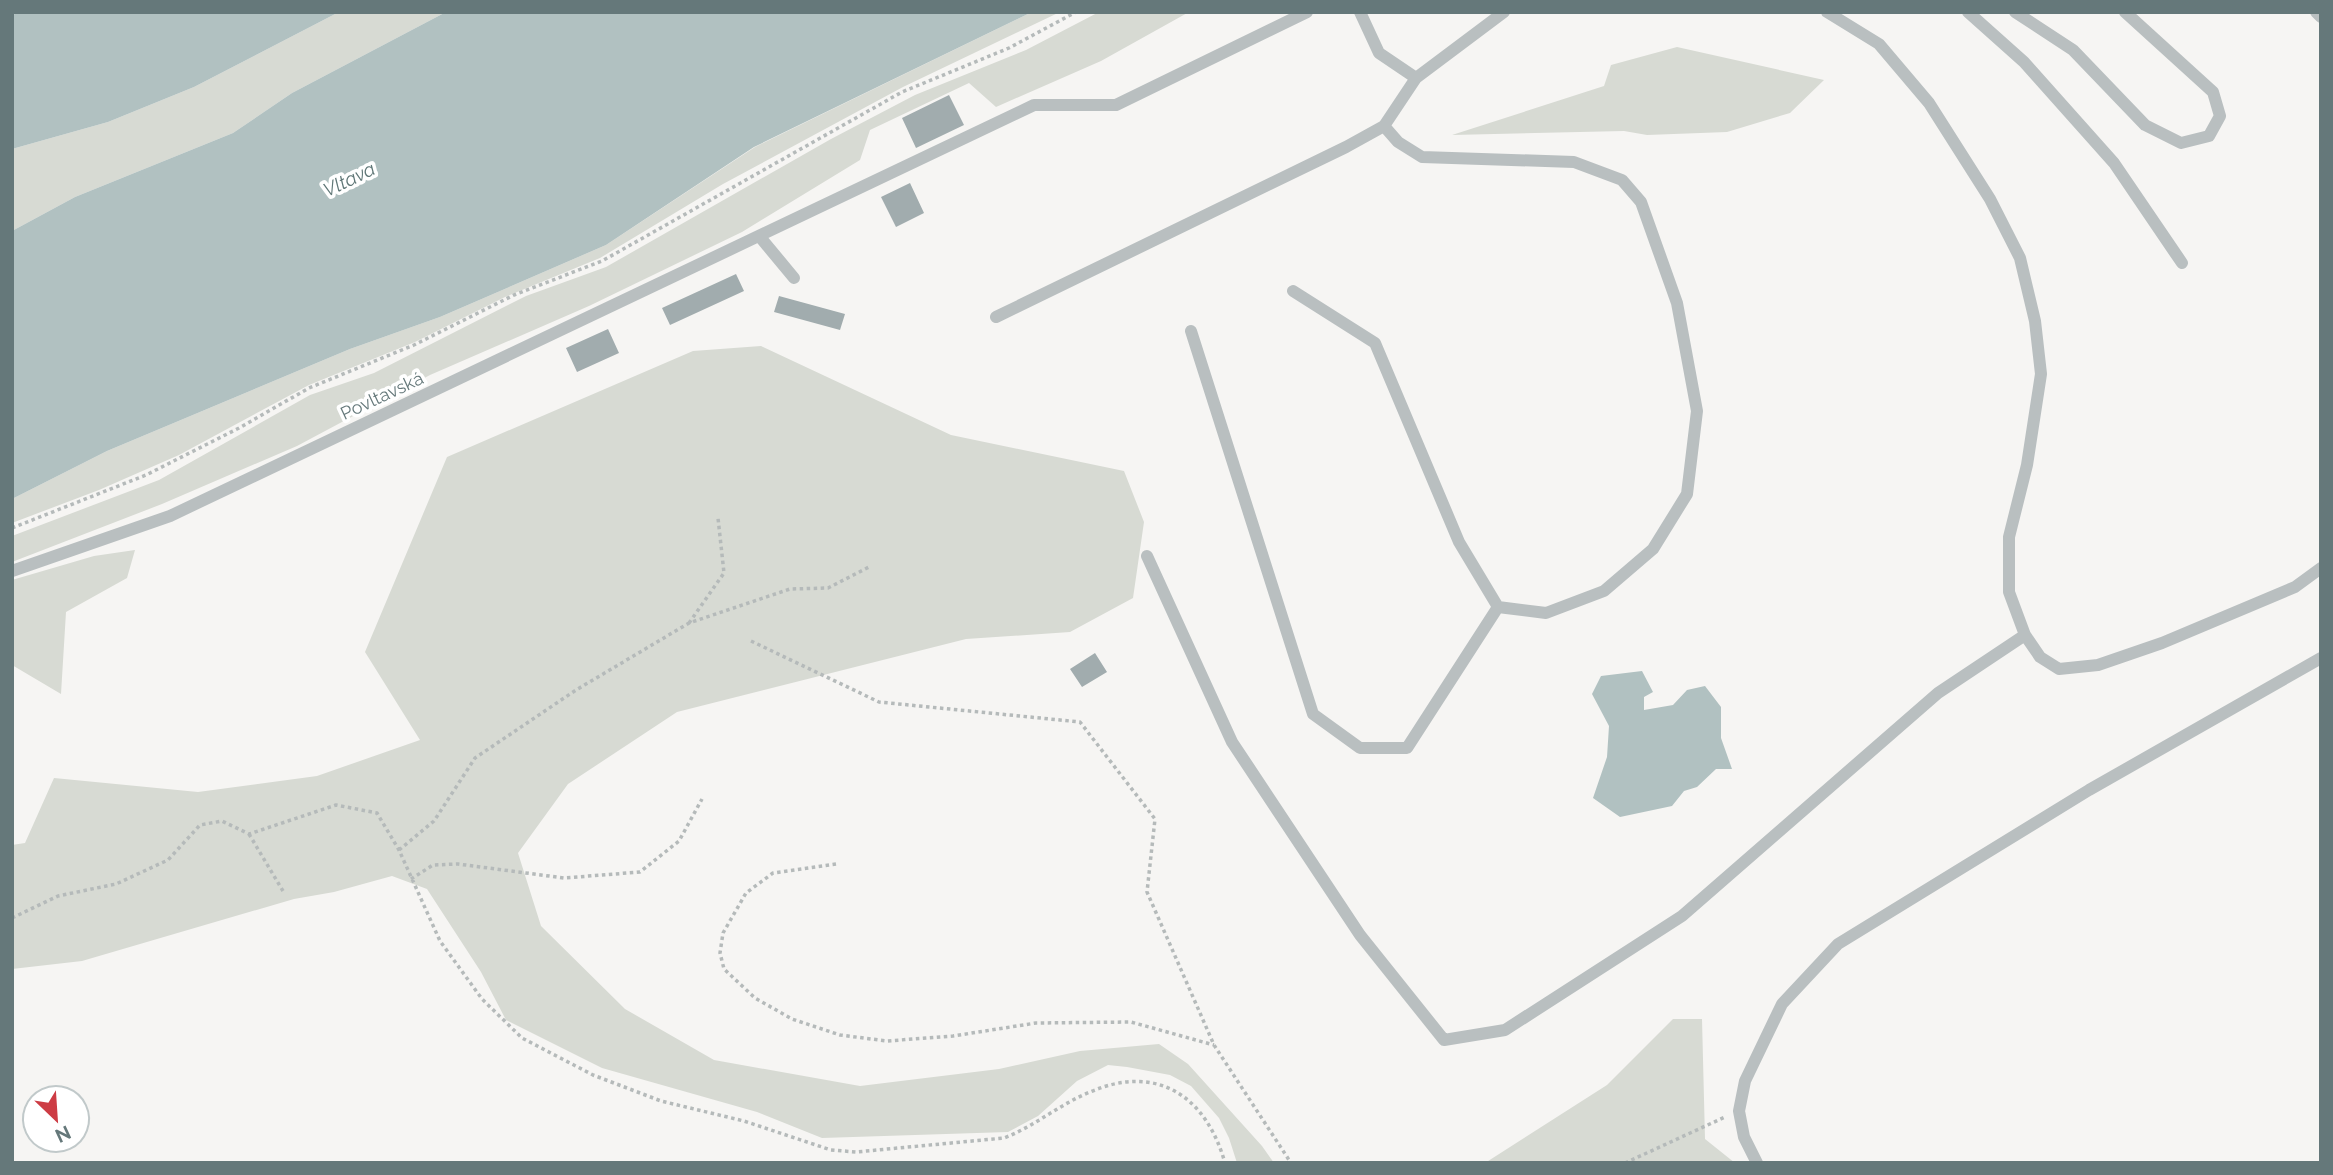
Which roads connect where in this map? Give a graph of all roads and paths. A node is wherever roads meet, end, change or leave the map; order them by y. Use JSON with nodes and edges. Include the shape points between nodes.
{"nodes":[{"id":1,"x":1076,"y":12,"type":"edge"},
{"id":2,"x":1307,"y":12,"type":"edge"},
{"id":3,"x":1360,"y":12,"type":"edge"},
{"id":4,"x":1504,"y":12,"type":"edge"},
{"id":5,"x":1828,"y":12,"type":"edge"},
{"id":6,"x":1968,"y":12,"type":"edge"},
{"id":7,"x":2015,"y":12,"type":"edge"},
{"id":8,"x":2125,"y":12,"type":"edge"},
{"id":9,"x":2316,"y":12,"type":"edge"},
{"id":10,"x":2321,"y":17,"type":"edge"},
{"id":11,"x":1416,"y":78,"type":"junction"},
{"id":12,"x":1384,"y":126,"type":"junction"},
{"id":13,"x":760,"y":237,"type":"junction"},
{"id":14,"x":2182,"y":263,"type":"dead end"},
{"id":15,"x":794,"y":278,"type":"dead end"},
{"id":16,"x":1293,"y":291,"type":"dead end"},
{"id":17,"x":996,"y":317,"type":"dead end"},
{"id":18,"x":1191,"y":331,"type":"dead end"},
{"id":19,"x":718,"y":517,"type":"dead end"},
{"id":20,"x":12,"y":528,"type":"edge"},
{"id":21,"x":1147,"y":556,"type":"dead end"},
{"id":22,"x":871,"y":566,"type":"dead end"},
{"id":23,"x":2321,"y":568,"type":"edge"},
{"id":24,"x":12,"y":571,"type":"edge"},
{"id":25,"x":1498,"y":607,"type":"junction"},
{"id":26,"x":689,"y":623,"type":"junction"},
{"id":27,"x":2025,"y":635,"type":"junction"},
{"id":28,"x":751,"y":641,"type":"dead end"},
{"id":29,"x":2321,"y":658,"type":"edge"},
{"id":30,"x":702,"y":799,"type":"dead end"},
{"id":31,"x":249,"y":834,"type":"junction"},
{"id":32,"x":399,"y":850,"type":"junction"},
{"id":33,"x":836,"y":864,"type":"dead end"},
{"id":34,"x":411,"y":879,"type":"junction"},
{"id":35,"x":283,"y":891,"type":"dead end"},
{"id":36,"x":12,"y":918,"type":"edge"},
{"id":37,"x":1214,"y":1045,"type":"junction"},
{"id":38,"x":1739,"y":1111,"type":"junction"},
{"id":39,"x":1225,"y":1163,"type":"edge"},
{"id":40,"x":1290,"y":1163,"type":"edge"},
{"id":41,"x":1625,"y":1163,"type":"edge"},
{"id":42,"x":1757,"y":1163,"type":"edge"}],
"edges":[{"from":1,"to":20,"type":"path","via":[[1009,48],[902,92],[602,261],[514,295],[414,345],[309,388],[146,475]]},
{"from":2,"to":13,"type":"lane","name":"Povltavská","via":[[1116,105],[1034,105]]},
{"from":3,"to":11,"type":"lane","via":[[1379,53]]},
{"from":4,"to":11,"type":"lane"},
{"from":5,"to":27,"type":"lane","via":[[1879,44],[1929,103],[1990,199],[2020,258],[2035,321],[2041,374],[2027,465],[2009,537],[2009,592]]},
{"from":6,"to":14,"type":"lane","via":[[2024,62],[2114,163]]},
{"from":7,"to":8,"type":"lane","via":[[2073,50],[2145,125],[2181,143],[2209,136],[2220,116],[2213,92]]},
{"from":9,"to":10,"type":"lane"},
{"from":11,"to":12,"type":"lane"},
{"from":12,"to":17,"type":"lane"},
{"from":12,"to":25,"type":"lane","via":[[1398,142],[1422,157],[1574,162],[1622,180],[1641,202],[1677,303],[1698,411],[1687,494],[1653,549],[1604,591],[1546,612]]},
{"from":13,"to":15,"type":"lane"},
{"from":13,"to":24,"type":"lane","name":"Povltavská","via":[[170,516]]},
{"from":16,"to":25,"type":"lane","via":[[1375,343],[1459,542]]},
{"from":18,"to":25,"type":"lane","via":[[1313,715],[1360,748],[1407,748]]},
{"from":19,"to":26,"type":"path","via":[[724,573]]},
{"from":21,"to":27,"type":"lane","via":[[1231,742],[1360,935],[1444,1040],[1505,1030],[1682,916],[1938,693]]},
{"from":22,"to":26,"type":"path","via":[[828,588],[789,589]]},
{"from":23,"to":27,"type":"lane","via":[[2295,587],[2098,665],[2059,669],[2040,657]]},
{"from":26,"to":32,"type":"path","via":[[576,690],[475,758],[434,821]]},
{"from":28,"to":37,"type":"path","via":[[880,702],[1080,722],[1154,818],[1147,892]]},
{"from":29,"to":38,"type":"lane","via":[[2089,790],[1838,944],[1782,1004],[1745,1081]]},
{"from":30,"to":34,"type":"path","via":[[679,841],[640,872],[564,878],[458,864],[433,865]]},
{"from":31,"to":32,"type":"path","via":[[336,805],[377,813]]},
{"from":31,"to":35,"type":"path"},
{"from":31,"to":36,"type":"path","via":[[222,821],[200,825],[168,860],[116,884],[58,896]]},
{"from":32,"to":34,"type":"path"},
{"from":33,"to":37,"type":"path","via":[[773,873],[746,893],[723,933],[720,953],[724,969],[755,998],[792,1019],[839,1035],[887,1041],[1035,1023],[1131,1022]]},
{"from":34,"to":39,"type":"path","via":[[440,941],[482,999],[522,1038],[593,1075],[661,1101],[744,1121],[831,1150],[856,1152],[1004,1138],[1090,1092],[1130,1080],[1146,1081],[1190,1101],[1210,1124]]},
{"from":37,"to":40,"type":"path"},
{"from":38,"to":41,"type":"path"},
{"from":38,"to":42,"type":"lane","via":[[1744,1137]]}]}
